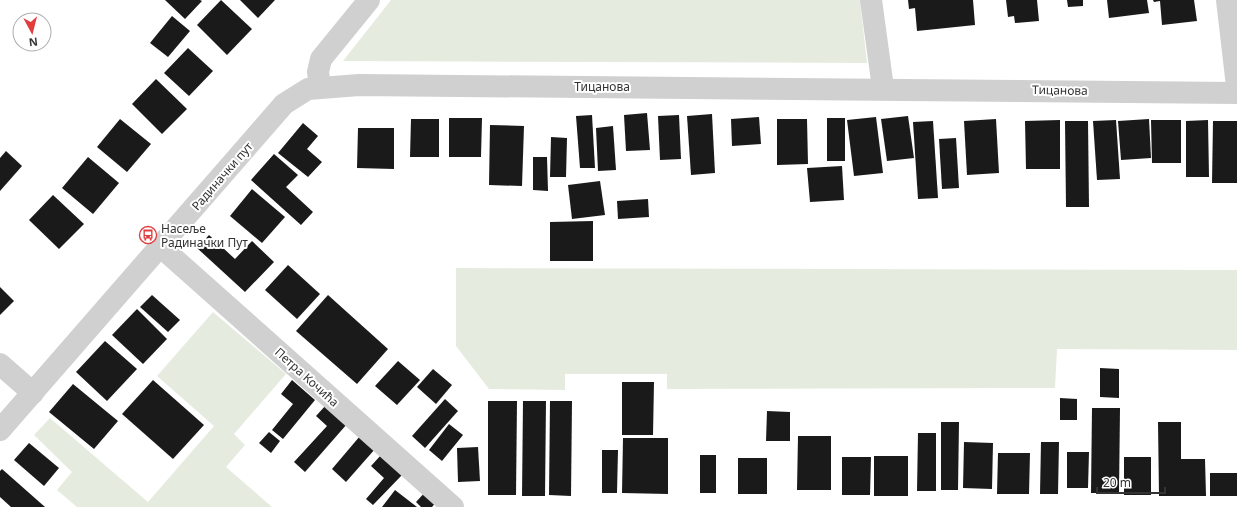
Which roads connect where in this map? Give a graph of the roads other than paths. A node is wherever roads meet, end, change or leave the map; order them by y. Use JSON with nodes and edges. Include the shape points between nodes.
{"nodes":[{"id":1,"x":369,"y":0,"type":"edge"},
{"id":2,"x":871,"y":0,"type":"edge"},
{"id":3,"x":1227,"y":0,"type":"edge"},
{"id":4,"x":1237,"y":86,"type":"edge"},
{"id":5,"x":320,"y":87,"type":"junction"},
{"id":6,"x":883,"y":88,"type":"junction"},
{"id":7,"x":1237,"y":93,"type":"edge"},
{"id":8,"x":161,"y":247,"type":"junction"},
{"id":9,"x":0,"y":364,"type":"edge"},
{"id":10,"x":33,"y":393,"type":"junction"},
{"id":11,"x":0,"y":430,"type":"edge"},
{"id":12,"x":454,"y":507,"type":"edge"}],
"edges":[{"from":1,"to":5,"type":"street","via":[[321,59],[318,72]]},
{"from":2,"to":6,"type":"street"},
{"from":3,"to":4,"type":"street"},
{"from":5,"to":6,"type":"street","name":"Тицанова","via":[[359,85]]},
{"from":5,"to":8,"type":"street","name":"Радиначки пут","via":[[294,96],[284,104]]},
{"from":6,"to":7,"type":"street","name":"Тицанова"},
{"from":8,"to":10,"type":"street","name":"Радиначки пут"},
{"from":8,"to":12,"type":"street","name":"Петра Кочића"},
{"from":9,"to":10,"type":"street"},
{"from":10,"to":11,"type":"street","name":"Радиначки пут"}]}
